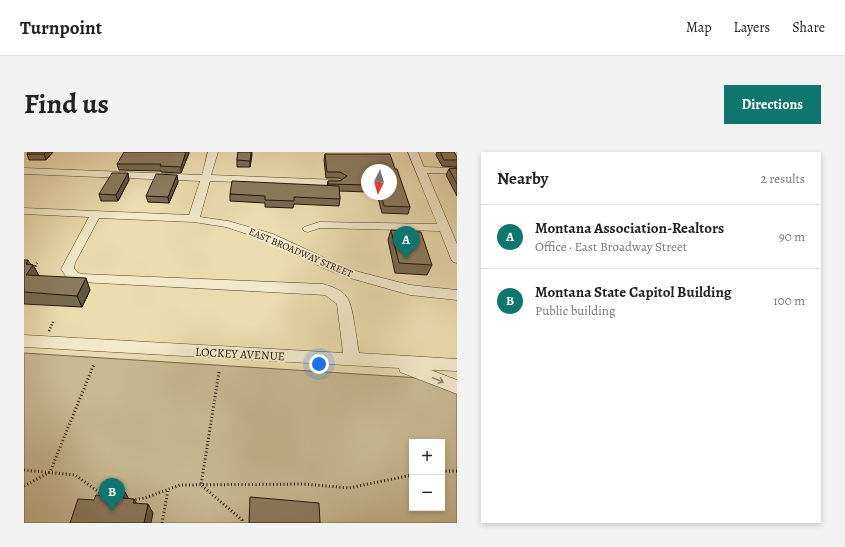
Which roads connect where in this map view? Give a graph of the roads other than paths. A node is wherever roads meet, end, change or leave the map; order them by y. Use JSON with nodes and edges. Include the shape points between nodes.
{"nodes":[{"id":1,"x":212,"y":152,"type":"edge"},
{"id":2,"x":413,"y":152,"type":"edge"},
{"id":3,"x":420,"y":170,"type":"junction"},
{"id":4,"x":24,"y":171,"type":"edge"},
{"id":5,"x":457,"y":172,"type":"edge"},
{"id":6,"x":206,"y":178,"type":"junction"},
{"id":7,"x":339,"y":183,"type":"edge"},
{"id":8,"x":24,"y":211,"type":"edge"},
{"id":9,"x":96,"y":214,"type":"junction"},
{"id":10,"x":194,"y":219,"type":"junction"},
{"id":11,"x":444,"y":228,"type":"junction"},
{"id":12,"x":308,"y":229,"type":"dead end"},
{"id":13,"x":454,"y":245,"type":"edge"},
{"id":14,"x":457,"y":259,"type":"edge"},
{"id":15,"x":457,"y":295,"type":"edge"},
{"id":16,"x":24,"y":341,"type":"edge"},
{"id":17,"x":352,"y":359,"type":"junction"},
{"id":18,"x":394,"y":362,"type":"junction"},
{"id":19,"x":457,"y":365,"type":"edge"},
{"id":20,"x":457,"y":387,"type":"edge"}],
"edges":[{"from":1,"to":6,"type":"street"},
{"from":2,"to":3,"type":"street"},
{"from":3,"to":5,"type":"street"},
{"from":3,"to":11,"type":"street"},
{"from":4,"to":6,"type":"street"},
{"from":6,"to":7,"type":"street"},
{"from":6,"to":10,"type":"street"},
{"from":8,"to":9,"type":"street","name":"EAST BROADWAY STREET"},
{"from":9,"to":10,"type":"street","name":"EAST BROADWAY STREET"},
{"from":9,"to":17,"type":"street","via":[[69,263],[67,269],[72,275],[80,278],[323,289],[333,292],[344,303]]},
{"from":10,"to":15,"type":"street","name":"EAST BROADWAY STREET","via":[[228,224],[269,237],[355,275],[410,290]]},
{"from":11,"to":12,"type":"street","via":[[319,225]]},
{"from":11,"to":13,"type":"street"},
{"from":13,"to":14,"type":"street"},
{"from":16,"to":17,"type":"street","name":"LOCKEY AVENUE"},
{"from":17,"to":18,"type":"street","name":"LOCKEY AVENUE"},
{"from":18,"to":19,"type":"street","name":"LOCKEY AVENUE"},
{"from":18,"to":20,"type":"street","one_way":true}]}
